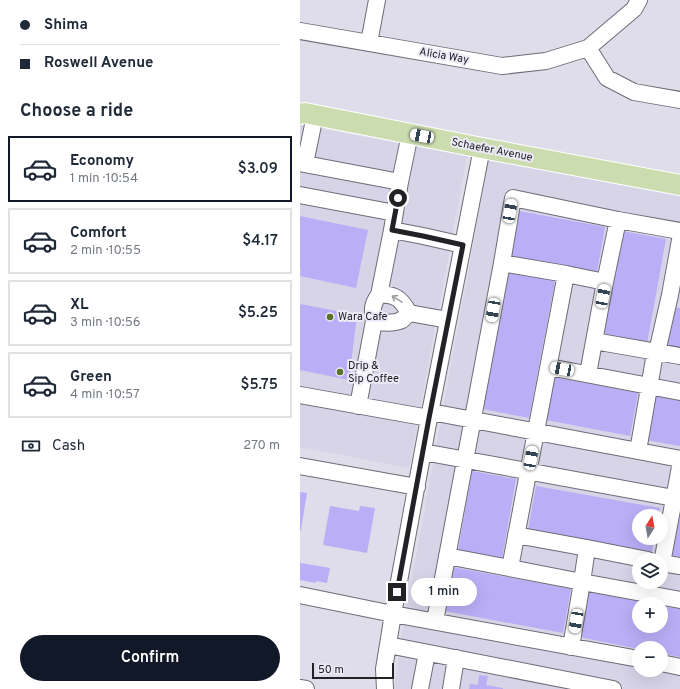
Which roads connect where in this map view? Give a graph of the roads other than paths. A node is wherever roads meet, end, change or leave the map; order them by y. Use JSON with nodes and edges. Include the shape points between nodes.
{"nodes":[{"id":1,"x":377,"y":0,"type":"edge"},
{"id":2,"x":640,"y":0,"type":"edge"},
{"id":3,"x":300,"y":31,"type":"edge"},
{"id":4,"x":369,"y":43,"type":"junction"},
{"id":5,"x":588,"y":48,"type":"junction"},
{"id":6,"x":680,"y":100,"type":"edge"},
{"id":7,"x":305,"y":113,"type":"edge"},
{"id":8,"x":410,"y":134,"type":"junction"},
{"id":9,"x":482,"y":148,"type":"junction"},
{"id":10,"x":302,"y":163,"type":"edge"},
{"id":11,"x":400,"y":182,"type":"junction"},
{"id":12,"x":680,"y":185,"type":"edge"},
{"id":13,"x":300,"y":195,"type":"edge"},
{"id":14,"x":395,"y":213,"type":"junction"},
{"id":15,"x":618,"y":220,"type":"junction"},
{"id":16,"x":392,"y":230,"type":"junction"},
{"id":17,"x":680,"y":232,"type":"edge"},
{"id":18,"x":680,"y":240,"type":"edge"},
{"id":19,"x":463,"y":245,"type":"junction"},
{"id":20,"x":502,"y":263,"type":"junction"},
{"id":21,"x":566,"y":274,"type":"junction"},
{"id":22,"x":605,"y":282,"type":"junction"},
{"id":23,"x":379,"y":295,"type":"junction"},
{"id":24,"x":675,"y":296,"type":"edge"},
{"id":25,"x":409,"y":313,"type":"junction"},
{"id":26,"x":448,"y":320,"type":"junction"},
{"id":27,"x":374,"y":321,"type":"junction"},
{"id":28,"x":594,"y":340,"type":"junction"},
{"id":29,"x":657,"y":352,"type":"junction"},
{"id":30,"x":680,"y":356,"type":"edge"},
{"id":31,"x":548,"y":367,"type":"junction"},
{"id":32,"x":588,"y":374,"type":"junction"},
{"id":33,"x":649,"y":386,"type":"junction"},
{"id":34,"x":680,"y":392,"type":"edge"},
{"id":35,"x":300,"y":395,"type":"edge"},
{"id":36,"x":358,"y":406,"type":"junction"},
{"id":37,"x":430,"y":415,"type":"junction"},
{"id":38,"x":472,"y":420,"type":"junction"},
{"id":39,"x":535,"y":432,"type":"junction"},
{"id":40,"x":638,"y":451,"type":"junction"},
{"id":41,"x":423,"y":452,"type":"junction"},
{"id":42,"x":465,"y":459,"type":"junction"},
{"id":43,"x":680,"y":459,"type":"edge"},
{"id":44,"x":300,"y":466,"type":"edge"},
{"id":45,"x":680,"y":467,"type":"edge"},
{"id":46,"x":528,"y":471,"type":"junction"},
{"id":47,"x":417,"y":487,"type":"junction"},
{"id":48,"x":674,"y":498,"type":"junction"},
{"id":49,"x":516,"y":535,"type":"junction"},
{"id":50,"x":588,"y":548,"type":"junction"},
{"id":51,"x":659,"y":553,"type":"edge"},
{"id":52,"x":447,"y":556,"type":"junction"},
{"id":53,"x":632,"y":557,"type":"edge"},
{"id":54,"x":668,"y":564,"type":"edge"},
{"id":55,"x":680,"y":566,"type":"edge"},
{"id":56,"x":510,"y":568,"type":"junction"},
{"id":57,"x":582,"y":582,"type":"junction"},
{"id":58,"x":300,"y":595,"type":"edge"},
{"id":59,"x":680,"y":600,"type":"edge"},
{"id":60,"x":393,"y":614,"type":"junction"},
{"id":61,"x":435,"y":621,"type":"junction"},
{"id":62,"x":388,"y":645,"type":"junction"},
{"id":63,"x":571,"y":647,"type":"junction"},
{"id":64,"x":427,"y":653,"type":"junction"},
{"id":65,"x":456,"y":658,"type":"junction"},
{"id":66,"x":632,"y":658,"type":"edge"},
{"id":67,"x":668,"y":664,"type":"edge"},
{"id":68,"x":680,"y":667,"type":"edge"},
{"id":69,"x":384,"y":669,"type":"junction"},
{"id":70,"x":300,"y":688,"type":"edge"},
{"id":71,"x":306,"y":689,"type":"edge"},
{"id":72,"x":374,"y":689,"type":"edge"},
{"id":73,"x":385,"y":689,"type":"edge"},
{"id":74,"x":420,"y":689,"type":"edge"},
{"id":75,"x":451,"y":689,"type":"edge"},
{"id":76,"x":613,"y":689,"type":"edge"}],
"edges":[{"from":1,"to":4,"type":"street"},
{"from":2,"to":5,"type":"street"},
{"from":3,"to":4,"type":"street","name":"Alicia Way"},
{"from":4,"to":5,"type":"street","name":"Alicia Way","via":[[502,66],[546,62]]},
{"from":5,"to":6,"type":"street","via":[[607,78],[634,92]]},
{"from":7,"to":8,"type":"main road","name":"Schaefer Avenue"},
{"from":7,"to":10,"type":"street"},
{"from":8,"to":9,"type":"main road","name":"Schaefer Avenue"},
{"from":8,"to":11,"type":"street"},
{"from":9,"to":12,"type":"main road","name":"Schaefer Avenue"},
{"from":9,"to":19,"type":"street"},
{"from":10,"to":11,"type":"street"},
{"from":11,"to":14,"type":"street"},
{"from":13,"to":14,"type":"street"},
{"from":14,"to":16,"type":"street"},
{"from":15,"to":17,"type":"street"},
{"from":15,"to":20,"type":"street","via":[[513,198]]},
{"from":15,"to":22,"type":"street"},
{"from":16,"to":19,"type":"street"},
{"from":16,"to":23,"type":"street"},
{"from":18,"to":24,"type":"street"},
{"from":19,"to":26,"type":"street"},
{"from":20,"to":21,"type":"street"},
{"from":20,"to":38,"type":"street"},
{"from":21,"to":22,"type":"street"},
{"from":21,"to":31,"type":"street"},
{"from":22,"to":28,"type":"street"},
{"from":25,"to":23,"type":"street","one_way":true,"via":[[404,303],[394,296]]},
{"from":23,"to":27,"type":"street","via":[[372,312]]},
{"from":24,"to":29,"type":"street"},
{"from":25,"to":26,"type":"street"},
{"from":25,"to":27,"type":"street","via":[[402,320],[383,323]]},
{"from":26,"to":37,"type":"street"},
{"from":27,"to":36,"type":"street"},
{"from":28,"to":29,"type":"street"},
{"from":28,"to":32,"type":"street"},
{"from":29,"to":30,"type":"street"},
{"from":29,"to":33,"type":"street"},
{"from":31,"to":32,"type":"street"},
{"from":31,"to":39,"type":"street"},
{"from":32,"to":33,"type":"street"},
{"from":33,"to":34,"type":"street"},
{"from":33,"to":40,"type":"street"},
{"from":35,"to":36,"type":"street"},
{"from":36,"to":37,"type":"street"},
{"from":37,"to":38,"type":"street"},
{"from":37,"to":41,"type":"street"},
{"from":38,"to":39,"type":"street"},
{"from":38,"to":42,"type":"street"},
{"from":39,"to":40,"type":"street"},
{"from":39,"to":46,"type":"street"},
{"from":40,"to":43,"type":"street"},
{"from":41,"to":42,"type":"street"},
{"from":41,"to":47,"type":"street"},
{"from":42,"to":46,"type":"street"},
{"from":42,"to":52,"type":"street"},
{"from":44,"to":47,"type":"street"},
{"from":45,"to":48,"type":"street"},
{"from":46,"to":48,"type":"street"},
{"from":46,"to":49,"type":"street"},
{"from":47,"to":60,"type":"street"},
{"from":48,"to":51,"type":"street"},
{"from":49,"to":50,"type":"street"},
{"from":49,"to":56,"type":"street"},
{"from":50,"to":53,"type":"street"},
{"from":50,"to":57,"type":"street"},
{"from":52,"to":56,"type":"street"},
{"from":52,"to":61,"type":"street"},
{"from":54,"to":55,"type":"street"},
{"from":56,"to":57,"type":"street"},
{"from":57,"to":59,"type":"street"},
{"from":57,"to":63,"type":"street"},
{"from":58,"to":60,"type":"street"},
{"from":60,"to":61,"type":"street"},
{"from":60,"to":62,"type":"street"},
{"from":61,"to":63,"type":"street"},
{"from":62,"to":64,"type":"street"},
{"from":62,"to":69,"type":"street"},
{"from":63,"to":66,"type":"street"},
{"from":64,"to":65,"type":"street"},
{"from":64,"to":74,"type":"street"},
{"from":65,"to":75,"type":"street"},
{"from":65,"to":76,"type":"street"},
{"from":67,"to":68,"type":"street"},
{"from":69,"to":72,"type":"street"},
{"from":69,"to":73,"type":"street"},
{"from":70,"to":71,"type":"street"}]}
